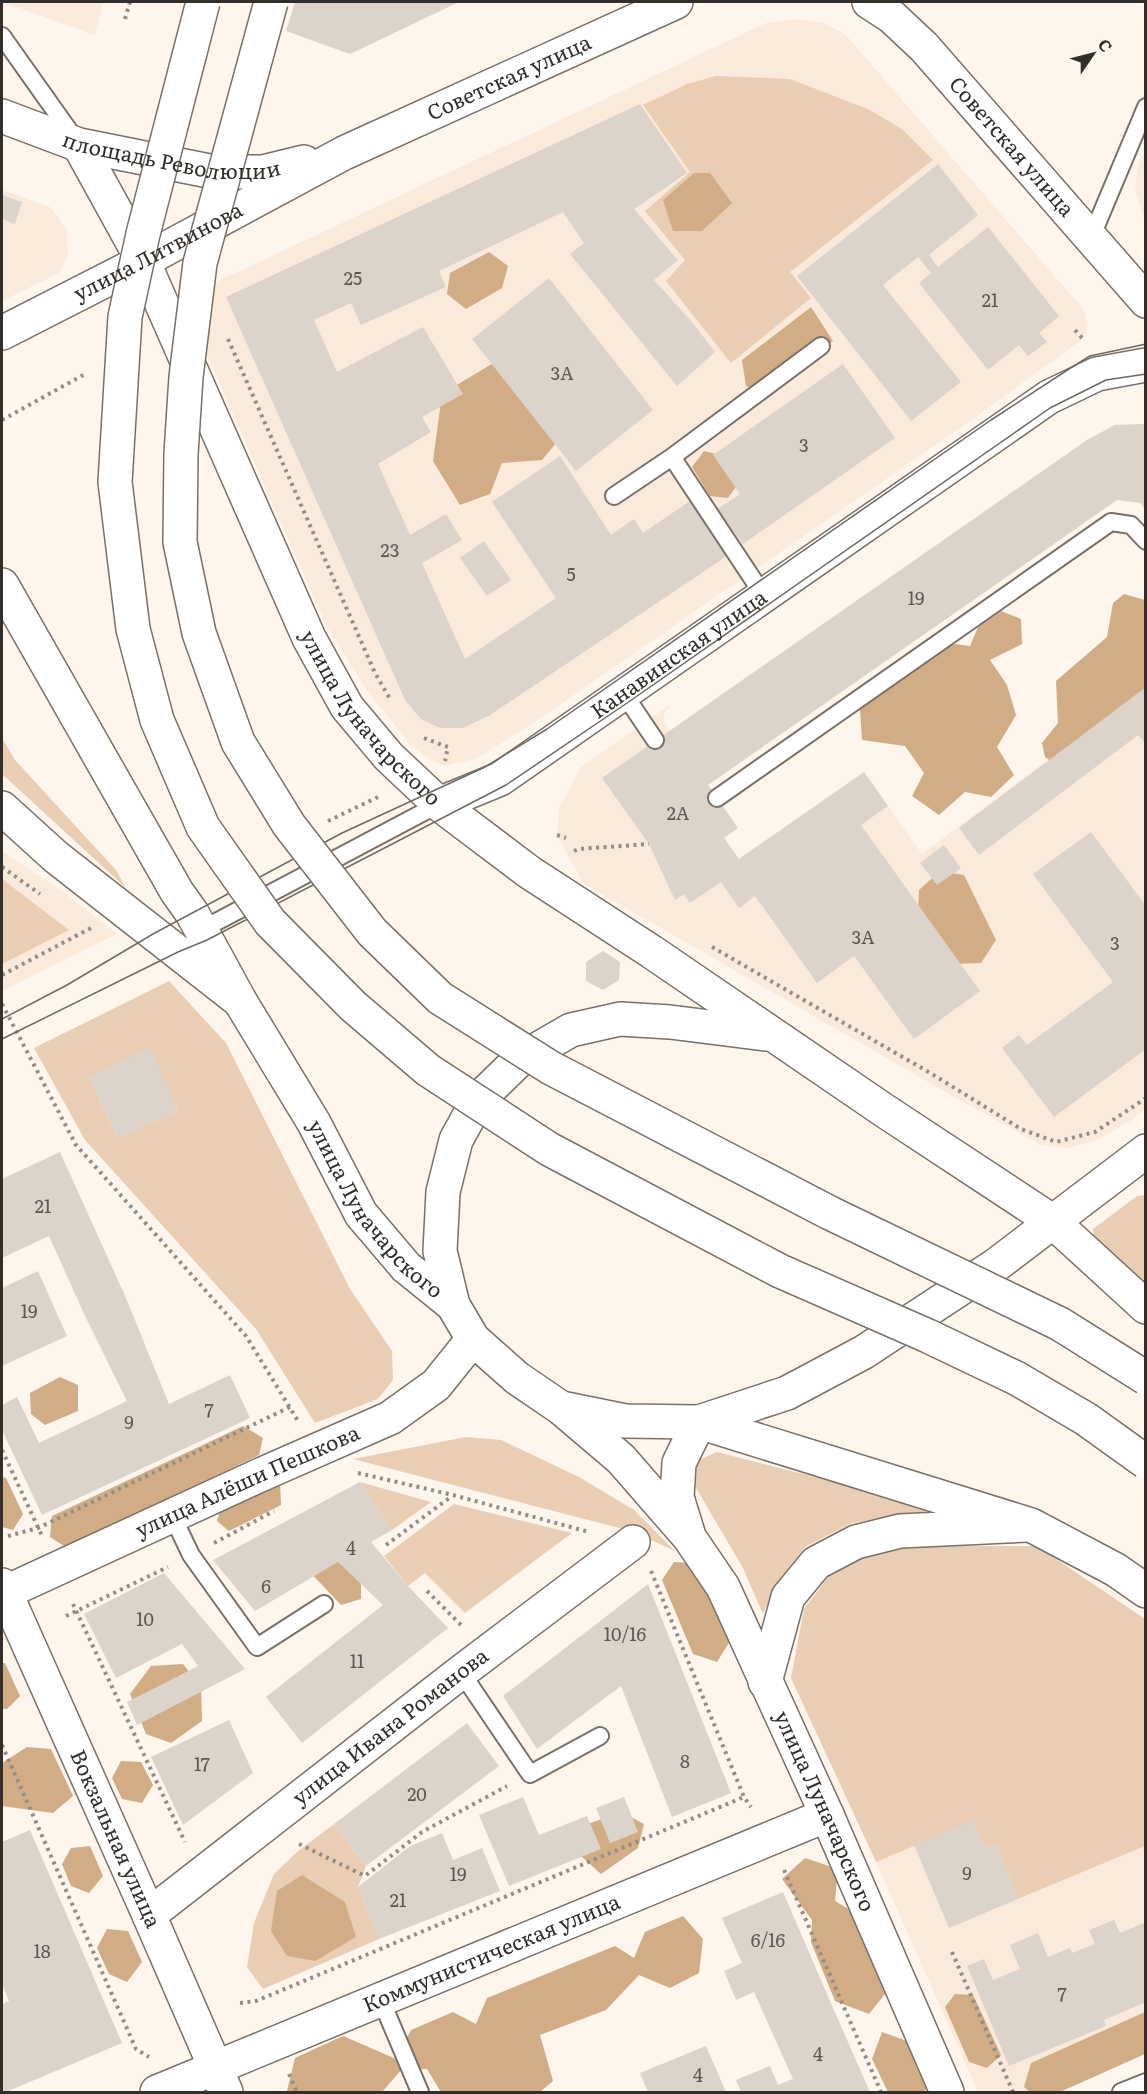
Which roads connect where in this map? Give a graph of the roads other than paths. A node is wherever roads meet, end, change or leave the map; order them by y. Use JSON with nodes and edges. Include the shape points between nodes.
{"nodes":[{"id":1,"x":203,"y":2,"type":"edge"},
{"id":2,"x":208,"y":2,"type":"edge"},
{"id":3,"x":271,"y":2,"type":"edge"},
{"id":4,"x":676,"y":2,"type":"edge"},
{"id":5,"x":869,"y":2,"type":"edge"},
{"id":6,"x":2,"y":36,"type":"edge"},
{"id":7,"x":1145,"y":108,"type":"edge"},
{"id":8,"x":2,"y":116,"type":"edge"},
{"id":9,"x":79,"y":145,"type":"junction"},
{"id":10,"x":344,"y":153,"type":"junction"},
{"id":11,"x":168,"y":164,"type":"junction"},
{"id":12,"x":1091,"y":238,"type":"junction"},
{"id":13,"x":143,"y":261,"type":"junction"},
{"id":14,"x":1146,"y":301,"type":"edge"},
{"id":15,"x":2,"y":333,"type":"edge"},
{"id":16,"x":821,"y":346,"type":"dead end"},
{"id":17,"x":1146,"y":365,"type":"edge"},
{"id":18,"x":672,"y":457,"type":"junction"},
{"id":19,"x":614,"y":495,"type":"dead end"},
{"id":20,"x":1146,"y":541,"type":"edge"},
{"id":21,"x":2,"y":585,"type":"edge"},
{"id":22,"x":764,"y":596,"type":"junction"},
{"id":23,"x":624,"y":694,"type":"junction"},
{"id":24,"x":655,"y":740,"type":"dead end"},
{"id":25,"x":717,"y":798,"type":"dead end"},
{"id":26,"x":439,"y":804,"type":"junction"},
{"id":27,"x":2,"y":808,"type":"edge"},
{"id":28,"x":201,"y":930,"type":"junction"},
{"id":29,"x":240,"y":1001,"type":"junction"},
{"id":30,"x":770,"y":1035,"type":"junction"},
{"id":31,"x":1146,"y":1151,"type":"edge"},
{"id":32,"x":1052,"y":1221,"type":"junction"},
{"id":33,"x":453,"y":1305,"type":"junction"},
{"id":34,"x":1146,"y":1307,"type":"edge"},
{"id":35,"x":472,"y":1340,"type":"junction"},
{"id":36,"x":1146,"y":1378,"type":"edge"},
{"id":37,"x":561,"y":1408,"type":"junction"},
{"id":38,"x":699,"y":1422,"type":"junction"},
{"id":39,"x":1146,"y":1462,"type":"edge"},
{"id":40,"x":172,"y":1515,"type":"junction"},
{"id":41,"x":1031,"y":1525,"type":"junction"},
{"id":42,"x":689,"y":1537,"type":"junction"},
{"id":43,"x":633,"y":1542,"type":"dead end"},
{"id":44,"x":3,"y":1591,"type":"edge"},
{"id":45,"x":1146,"y":1591,"type":"edge"},
{"id":46,"x":324,"y":1604,"type":"dead end"},
{"id":47,"x":461,"y":1672,"type":"junction"},
{"id":48,"x":765,"y":1682,"type":"junction"},
{"id":49,"x":600,"y":1736,"type":"dead end"},
{"id":50,"x":827,"y":1815,"type":"junction"},
{"id":51,"x":149,"y":1915,"type":"junction"},
{"id":52,"x":381,"y":2000,"type":"junction"},
{"id":53,"x":220,"y":2080,"type":"edge"},
{"id":54,"x":1146,"y":2082,"type":"edge"},
{"id":55,"x":157,"y":2092,"type":"edge"},
{"id":56,"x":420,"y":2092,"type":"edge"},
{"id":57,"x":947,"y":2092,"type":"edge"},
{"id":58,"x":1121,"y":2092,"type":"edge"}],
"edges":[{"from":1,"to":39,"type":"main road","bridge":true,"via":[[125,317],[115,482],[133,629],[157,720],[202,827],[270,922],[353,1006],[428,1070],[549,1149],[780,1271],[1016,1378],[1086,1419]]},
{"from":2,"to":11,"type":"lane"},
{"from":3,"to":36,"type":"main road","bridge":true,"via":[[200,263],[186,377],[180,542],[199,633],[238,741],[289,825],[372,932],[440,998],[551,1068],[830,1213],[1060,1324]]},
{"from":4,"to":10,"type":"main road","name":"Советская улица"},
{"from":5,"to":12,"type":"main road","name":"Советская улица","via":[[924,47]]},
{"from":6,"to":9,"type":"lane"},
{"from":7,"to":12,"type":"lane"},
{"from":8,"to":9,"type":"main road","name":"площадь Революции"},
{"from":9,"to":11,"type":"main road","name":"площадь Революции"},
{"from":9,"to":13,"type":"main road","name":"улица Луначарского"},
{"from":10,"to":11,"type":"main road","name":"площадь Революции","via":[[263,172],[214,172]]},
{"from":10,"to":13,"type":"main road","name":"улица Литвинова"},
{"from":12,"to":14,"type":"main road","name":"Советская улица"},
{"from":13,"to":15,"type":"main road","name":"улица Литвинова"},
{"from":13,"to":26,"type":"main road","name":"улица Луначарского","via":[[309,638],[347,707],[389,757]]},
{"from":16,"to":18,"type":"lane"},
{"from":17,"to":22,"type":"main road","name":"Канавинская улица","via":[[1097,374],[1049,397]]},
{"from":18,"to":19,"type":"lane"},
{"from":18,"to":22,"type":"lane"},
{"from":20,"to":25,"type":"lane","via":[[1131,525],[1111,522]]},
{"from":21,"to":28,"type":"main road"},
{"from":22,"to":23,"type":"main road","name":"Канавинская улица"},
{"from":23,"to":24,"type":"lane"},
{"from":23,"to":26,"type":"main road","name":"Канавинская улица","via":[[500,779]]},
{"from":26,"to":28,"type":"lane","name":"Канавинская улица"},
{"from":26,"to":30,"type":"main road","name":"улица Луначарского","via":[[529,872]]},
{"from":27,"to":29,"type":"main road","name":"улица Луначарского","via":[[65,864]]},
{"from":28,"to":29,"type":"main road"},
{"from":29,"to":33,"type":"main road","name":"улица Луначарского","via":[[314,1123],[361,1214],[406,1267]]},
{"from":30,"to":32,"type":"main road","name":"улица Луначарского"},
{"from":30,"to":33,"type":"main road","via":[[620,1019],[571,1030],[519,1060],[478,1100],[456,1140],[443,1192],[440,1251]]},
{"from":31,"to":32,"type":"main road"},
{"from":32,"to":34,"type":"main road","name":"улица Луначарского"},
{"from":32,"to":38,"type":"main road","via":[[996,1265],[864,1352],[787,1393]]},
{"from":33,"to":35,"type":"main road"},
{"from":35,"to":37,"type":"main road","name":"улица Луначарского"},
{"from":35,"to":40,"type":"main road","name":"улица Алёши Пешкова","via":[[436,1385],[390,1418]]},
{"from":37,"to":38,"type":"main road","via":[[625,1421]]},
{"from":37,"to":42,"type":"main road","name":"улица Луначарского","via":[[621,1459]]},
{"from":38,"to":41,"type":"main road"},
{"from":38,"to":42,"type":"main road","name":"улица Луначарского","via":[[679,1463],[677,1497]]},
{"from":40,"to":44,"type":"main road","name":"улица Алёши Пешкова"},
{"from":40,"to":46,"type":"lane","via":[[191,1555],[257,1647]]},
{"from":41,"to":45,"type":"main road","via":[[1116,1570]]},
{"from":41,"to":48,"type":"main road","via":[[900,1531],[856,1542],[816,1563],[788,1597]]},
{"from":42,"to":48,"type":"main road","name":"улица Луначарского","via":[[723,1587]]},
{"from":43,"to":47,"type":"main road","name":"улица Ивана Романова"},
{"from":44,"to":51,"type":"main road","name":"Вокзальная улица"},
{"from":47,"to":49,"type":"lane","via":[[530,1774]]},
{"from":47,"to":51,"type":"main road","name":"улица Ивана Романова"},
{"from":48,"to":50,"type":"main road","name":"улица Луначарского"},
{"from":50,"to":52,"type":"main road","name":"Коммунистическая улица"},
{"from":50,"to":57,"type":"main road","name":"улица Луначарского"},
{"from":51,"to":53,"type":"main road","name":"Вокзальная улица"},
{"from":52,"to":53,"type":"main road","name":"Коммунистическая улица"},
{"from":52,"to":56,"type":"lane"},
{"from":53,"to":55,"type":"main road","name":"Коммунистическая улица"},
{"from":54,"to":58,"type":"lane"}]}
